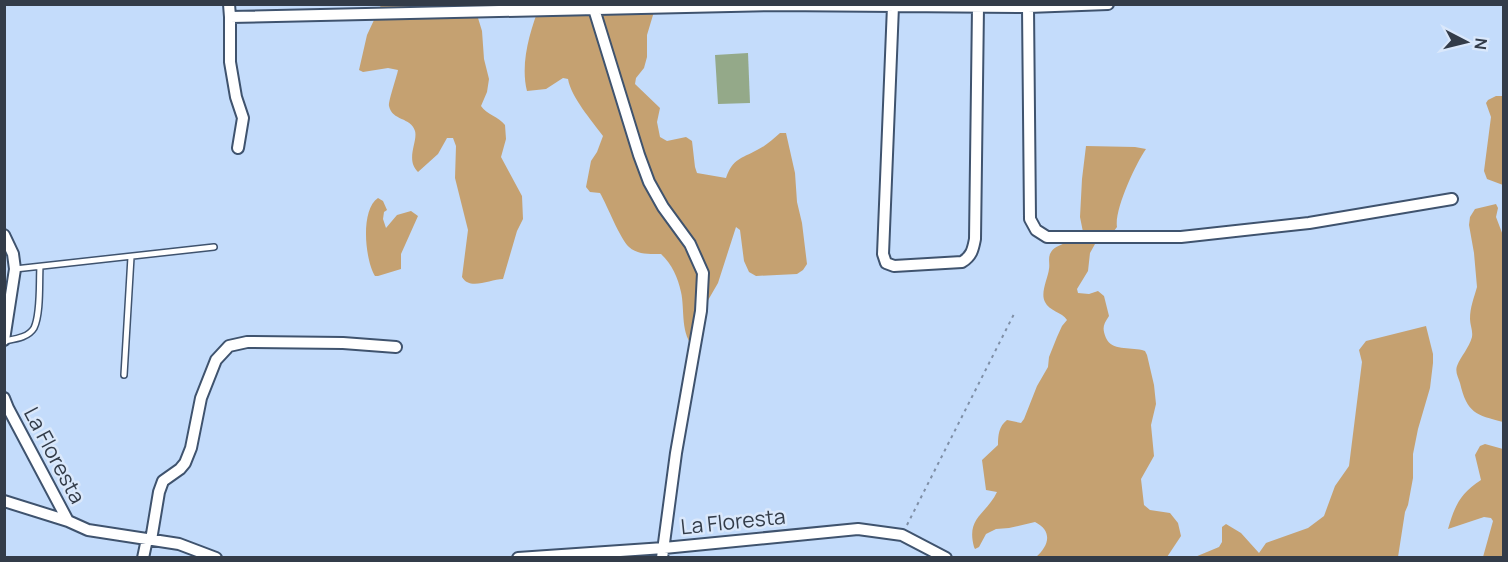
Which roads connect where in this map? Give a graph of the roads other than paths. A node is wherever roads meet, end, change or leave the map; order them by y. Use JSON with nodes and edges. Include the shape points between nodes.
{"nodes":[{"id":1,"x":229,"y":4,"type":"edge"},
{"id":2,"x":1108,"y":4,"type":"edge"},
{"id":3,"x":775,"y":5,"type":"edge"},
{"id":4,"x":893,"y":6,"type":"junction"},
{"id":5,"x":978,"y":7,"type":"junction"},
{"id":6,"x":1028,"y":7,"type":"junction"},
{"id":7,"x":594,"y":9,"type":"junction"},
{"id":8,"x":230,"y":17,"type":"junction"},
{"id":9,"x":238,"y":148,"type":"dead end"},
{"id":10,"x":1452,"y":199,"type":"dead end"},
{"id":11,"x":4,"y":235,"type":"edge"},
{"id":12,"x":214,"y":247,"type":"dead end"},
{"id":13,"x":131,"y":257,"type":"junction"},
{"id":14,"x":40,"y":267,"type":"junction"},
{"id":15,"x":15,"y":269,"type":"junction"},
{"id":16,"x":4,"y":340,"type":"edge"},
{"id":17,"x":396,"y":347,"type":"dead end"},
{"id":18,"x":124,"y":375,"type":"dead end"},
{"id":19,"x":4,"y":398,"type":"edge"},
{"id":20,"x":4,"y":501,"type":"edge"},
{"id":21,"x":68,"y":521,"type":"junction"},
{"id":22,"x":149,"y":540,"type":"junction"},
{"id":23,"x":663,"y":553,"type":"edge"},
{"id":24,"x":604,"y":555,"type":"edge"},
{"id":25,"x":143,"y":558,"type":"edge"},
{"id":26,"x":216,"y":558,"type":"edge"},
{"id":27,"x":518,"y":558,"type":"edge"},
{"id":28,"x":946,"y":558,"type":"edge"}],
"edges":[{"from":1,"to":8,"type":"street"},
{"from":2,"to":6,"type":"street"},
{"from":3,"to":4,"type":"street"},
{"from":3,"to":7,"type":"street"},
{"from":4,"to":5,"type":"street"},
{"from":4,"to":5,"type":"street","via":[[883,254],[886,263],[894,266],[962,262],[973,251]]},
{"from":5,"to":6,"type":"street"},
{"from":6,"to":10,"type":"street","via":[[1030,219],[1036,230],[1047,237],[1181,237],[1309,223]]},
{"from":7,"to":8,"type":"street"},
{"from":7,"to":23,"type":"street","via":[[649,182],[690,244],[703,273],[701,311]]},
{"from":8,"to":9,"type":"street","via":[[230,62],[243,118]]},
{"from":11,"to":15,"type":"street"},
{"from":12,"to":13,"type":"lane"},
{"from":13,"to":14,"type":"lane"},
{"from":13,"to":18,"type":"lane"},
{"from":14,"to":15,"type":"lane"},
{"from":14,"to":16,"type":"lane","via":[[33,328],[18,339]]},
{"from":15,"to":16,"type":"street"},
{"from":17,"to":22,"type":"street","via":[[247,342],[229,346],[216,360],[201,398],[185,462],[163,481]]},
{"from":19,"to":21,"type":"street","name":"La Floresta"},
{"from":20,"to":21,"type":"street"},
{"from":21,"to":22,"type":"street","name":"La Floresta","via":[[88,530]]},
{"from":22,"to":25,"type":"street"},
{"from":22,"to":26,"type":"street","name":"La Floresta","via":[[179,544]]},
{"from":23,"to":24,"type":"street","name":"La Floresta"},
{"from":23,"to":28,"type":"street","name":"La Floresta","via":[[858,529],[902,535]]},
{"from":24,"to":27,"type":"street","name":"La Floresta"}]}
